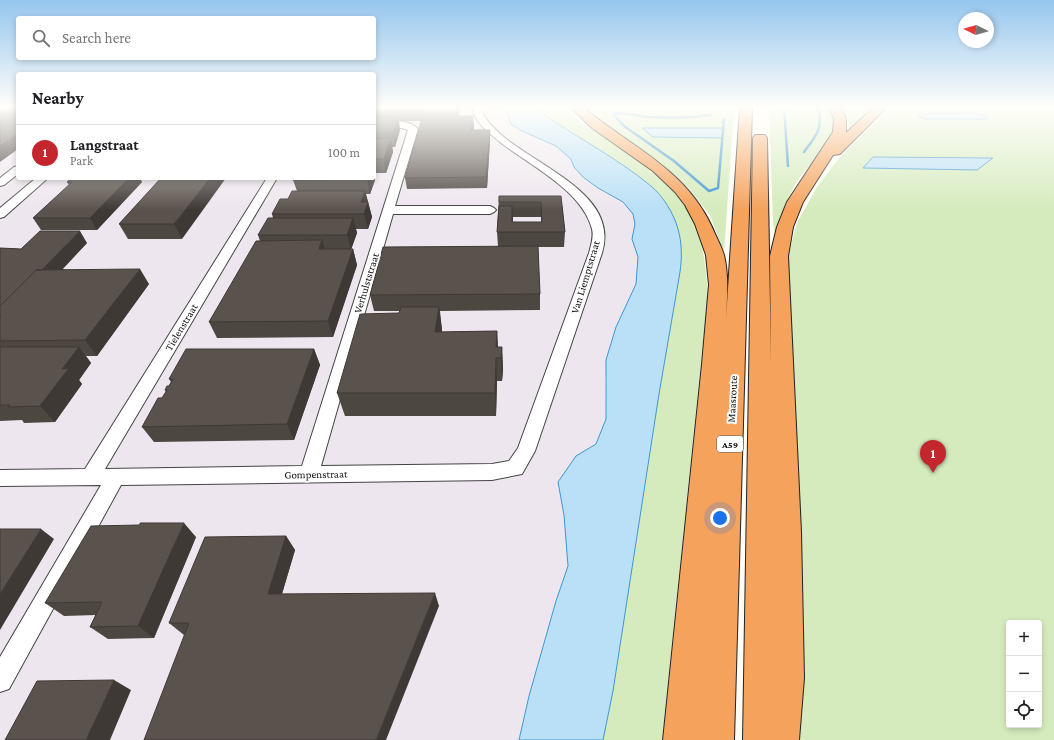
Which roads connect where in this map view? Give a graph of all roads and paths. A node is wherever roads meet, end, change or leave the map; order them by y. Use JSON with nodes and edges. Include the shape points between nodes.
{"nodes":[{"id":1,"x":409,"y":142,"type":"edge"},
{"id":2,"x":505,"y":142,"type":"edge"},
{"id":3,"x":619,"y":142,"type":"edge"},
{"id":4,"x":744,"y":142,"type":"edge"},
{"id":5,"x":759,"y":142,"type":"edge"},
{"id":6,"x":834,"y":142,"type":"edge"},
{"id":7,"x":845,"y":142,"type":"edge"},
{"id":8,"x":817,"y":168,"type":"junction"},
{"id":9,"x":16,"y":171,"type":"edge"},
{"id":10,"x":40,"y":180,"type":"edge"},
{"id":11,"x":271,"y":180,"type":"edge"},
{"id":12,"x":0,"y":183,"type":"edge"},
{"id":13,"x":388,"y":210,"type":"junction"},
{"id":14,"x":490,"y":210,"type":"dead end"},
{"id":15,"x":0,"y":214,"type":"edge"},
{"id":16,"x":515,"y":468,"type":"joint"},
{"id":17,"x":309,"y":474,"type":"junction"},
{"id":18,"x":90,"y":476,"type":"junction"},
{"id":19,"x":116,"y":476,"type":"junction"},
{"id":20,"x":0,"y":478,"type":"edge"},
{"id":21,"x":0,"y":680,"type":"edge"},
{"id":22,"x":681,"y":740,"type":"edge"},
{"id":23,"x":716,"y":740,"type":"edge"},
{"id":24,"x":761,"y":740,"type":"edge"},
{"id":25,"x":781,"y":740,"type":"edge"}],
"edges":[{"from":1,"to":13,"type":"street","name":"Verhulststraat"},
{"from":2,"to":16,"type":"street","name":"Van Liemptstraat","via":[[562,182],[584,202],[598,230],[594,256],[526,451]]},
{"from":3,"to":22,"type":"highway","number":"A59","via":[[658,168],[686,196],[703,224],[715,255],[717,271],[712,372]]},
{"from":4,"to":23,"type":"highway","name":"Maasroute","number":"A59"},
{"from":5,"to":24,"type":"highway"},
{"from":6,"to":8,"type":"highway"},
{"from":7,"to":8,"type":"highway"},
{"from":8,"to":25,"type":"highway","via":[[795,202],[784,227],[779,256],[787,532],[787,678]]},
{"from":9,"to":12,"type":"street"},
{"from":10,"to":15,"type":"street"},
{"from":11,"to":18,"type":"street","name":"Tielenstraat"},
{"from":13,"to":14,"type":"street"},
{"from":13,"to":17,"type":"street","name":"Verhulststraat"},
{"from":16,"to":17,"type":"street","name":"Gompenstraat","via":[[492,472]]},
{"from":17,"to":19,"type":"street","name":"Gompenstraat"},
{"from":18,"to":19,"type":"street","name":"Gompenstraat"},
{"from":18,"to":20,"type":"street","name":"Gompenstraat"},
{"from":19,"to":21,"type":"street"}]}
